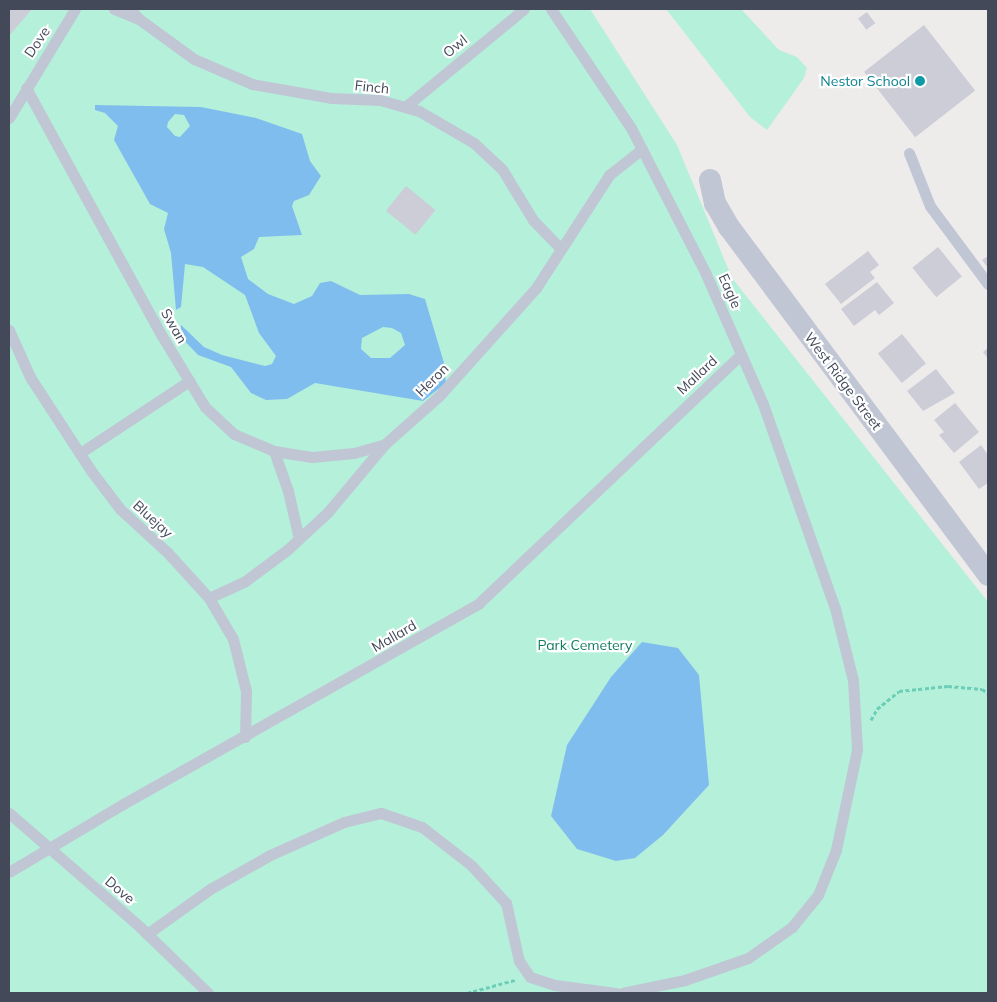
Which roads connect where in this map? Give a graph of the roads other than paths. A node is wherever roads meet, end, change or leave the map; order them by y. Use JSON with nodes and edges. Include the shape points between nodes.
{"nodes":[{"id":1,"x":114,"y":9,"type":"edge"},
{"id":2,"x":130,"y":9,"type":"edge"},
{"id":3,"x":524,"y":9,"type":"edge"},
{"id":4,"x":551,"y":9,"type":"edge"},
{"id":5,"x":76,"y":10,"type":"edge"},
{"id":6,"x":139,"y":19,"type":"junction"},
{"id":7,"x":26,"y":88,"type":"junction"},
{"id":8,"x":405,"y":107,"type":"junction"},
{"id":9,"x":9,"y":118,"type":"edge"},
{"id":10,"x":642,"y":149,"type":"junction"},
{"id":11,"x":909,"y":153,"type":"dead end"},
{"id":12,"x":710,"y":180,"type":"dead end"},
{"id":13,"x":561,"y":249,"type":"junction"},
{"id":14,"x":988,"y":284,"type":"edge"},
{"id":15,"x":9,"y":330,"type":"edge"},
{"id":16,"x":741,"y":354,"type":"junction"},
{"id":17,"x":189,"y":381,"type":"junction"},
{"id":18,"x":385,"y":444,"type":"junction"},
{"id":19,"x":274,"y":451,"type":"junction"},
{"id":20,"x":80,"y":453,"type":"junction"},
{"id":21,"x":299,"y":540,"type":"junction"},
{"id":22,"x":988,"y":575,"type":"edge"},
{"id":23,"x":209,"y":598,"type":"junction"},
{"id":24,"x":245,"y":736,"type":"junction"},
{"id":25,"x":9,"y":813,"type":"edge"},
{"id":26,"x":48,"y":849,"type":"junction"},
{"id":27,"x":9,"y":872,"type":"edge"},
{"id":28,"x":147,"y":934,"type":"junction"},
{"id":29,"x":208,"y":993,"type":"edge"},
{"id":30,"x":615,"y":993,"type":"edge"},
{"id":31,"x":622,"y":993,"type":"edge"}],
"edges":[{"from":1,"to":6,"type":"lane","name":"Finch"},
{"from":2,"to":6,"type":"lane","name":"Finch"},
{"from":3,"to":8,"type":"lane","name":"Owl"},
{"from":4,"to":10,"type":"lane","name":"Eagle"},
{"from":5,"to":7,"type":"lane","name":"Dove"},
{"from":6,"to":8,"type":"lane","name":"Finch","via":[[194,59],[252,84],[331,98],[380,100]]},
{"from":7,"to":9,"type":"lane","name":"Dove"},
{"from":7,"to":17,"type":"lane","name":"Swan"},
{"from":8,"to":13,"type":"lane","name":"Finch","via":[[419,111],[474,142],[502,169],[533,220]]},
{"from":10,"to":13,"type":"lane","name":"Heron","via":[[609,175]]},
{"from":10,"to":16,"type":"lane","name":"Eagle","via":[[705,272]]},
{"from":11,"to":14,"type":"lane","via":[[930,206]]},
{"from":12,"to":22,"type":"street","name":"West Ridge Street","via":[[715,203],[729,227]]},
{"from":13,"to":18,"type":"lane","name":"Heron","via":[[536,288],[495,336],[439,396]]},
{"from":15,"to":20,"type":"lane","name":"Bluejay","via":[[30,377]]},
{"from":16,"to":24,"type":"lane","name":"Mallard","via":[[479,603]]},
{"from":16,"to":31,"type":"lane","name":"Eagle","via":[[763,404],[835,608],[853,680],[856,750],[836,850],[818,895],[792,927],[748,958],[685,980]]},
{"from":17,"to":19,"type":"lane","name":"Swan","via":[[205,407],[234,434]]},
{"from":17,"to":20,"type":"lane"},
{"from":18,"to":19,"type":"lane","name":"Swan","via":[[354,453],[312,457]]},
{"from":18,"to":21,"type":"lane","name":"Heron","via":[[328,513]]},
{"from":19,"to":21,"type":"lane","via":[[288,491]]},
{"from":20,"to":23,"type":"lane","name":"Bluejay","via":[[120,509],[168,553]]},
{"from":21,"to":23,"type":"lane","name":"Heron","via":[[244,582]]},
{"from":23,"to":24,"type":"lane","name":"Bluejay","via":[[233,639],[246,691]]},
{"from":24,"to":26,"type":"lane","name":"Mallard"},
{"from":25,"to":26,"type":"lane","name":"Dove"},
{"from":26,"to":27,"type":"lane","name":"Mallard"},
{"from":26,"to":28,"type":"lane","name":"Dove"},
{"from":28,"to":29,"type":"lane","name":"Dove"},
{"from":28,"to":30,"type":"lane","via":[[210,889],[270,855],[344,822],[381,813],[422,827],[471,865],[506,904],[519,961],[530,977],[555,985]]}]}
